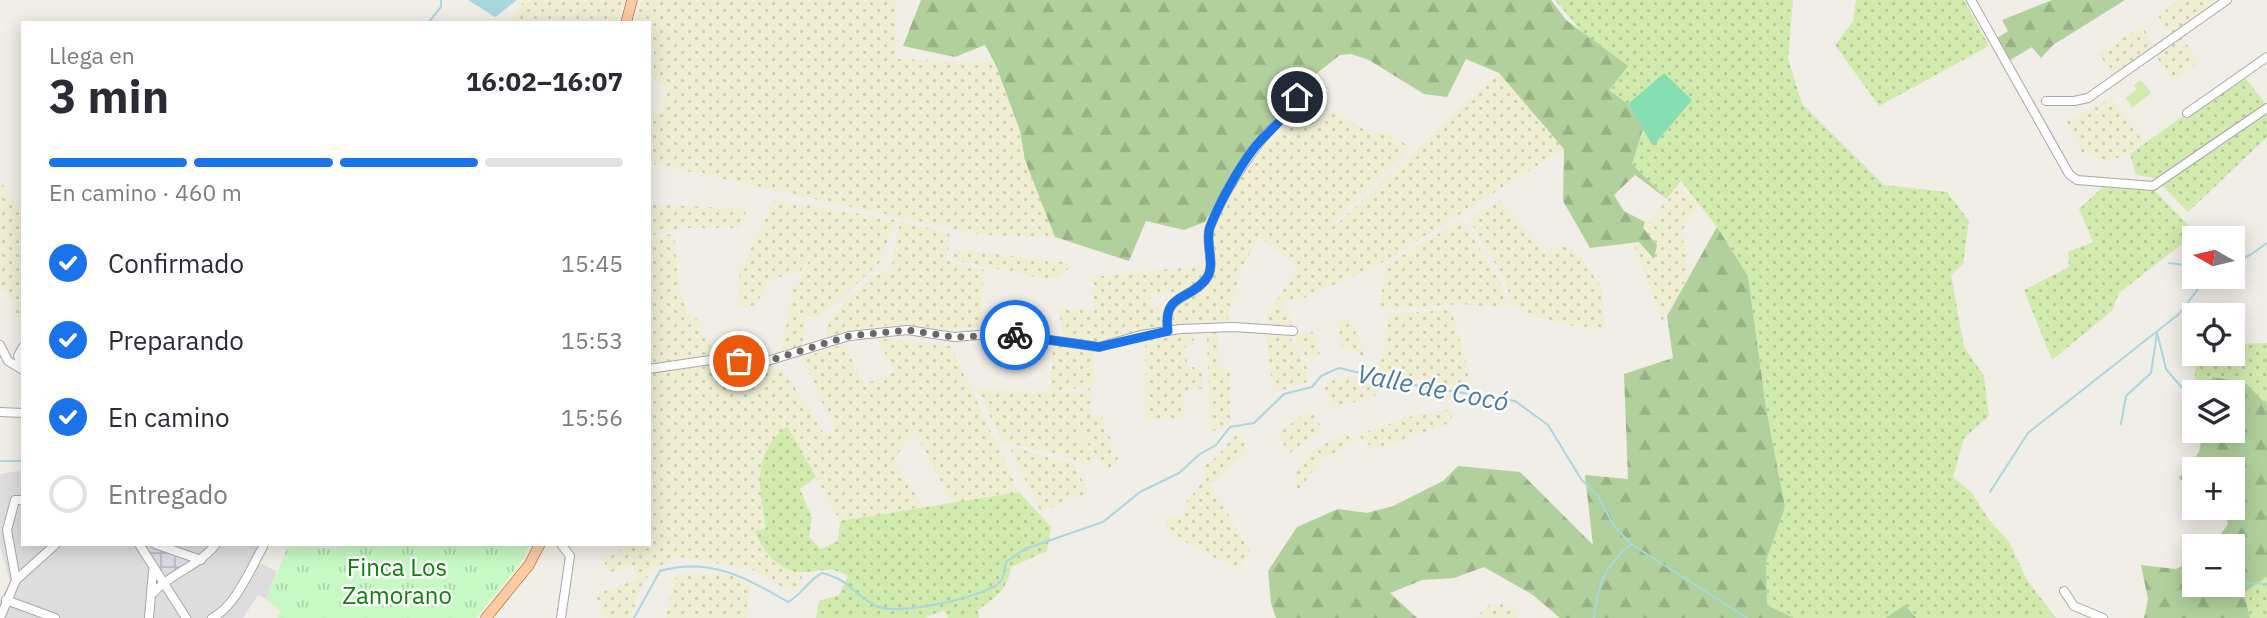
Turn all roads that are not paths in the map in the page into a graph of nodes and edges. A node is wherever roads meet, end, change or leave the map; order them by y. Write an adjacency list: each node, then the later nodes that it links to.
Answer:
1 (632, 0): 4 (main road)
2 (1972, 0): 8 (street)
3 (2227, 0): 7 (street)
4 (627, 21)
5 (2267, 57): 9 (street)
6 (1297, 97): 10 (street)
7 (2046, 101)
8 (2267, 108)
9 (2188, 113)
10 (1168, 331): 11 (street); 14 (street)
11 (1293, 331)
12 (0, 345): 13 (street)
13 (21, 368)
14 (651, 369)
15 (0, 412): 16 (street)
16 (21, 413)
17 (19, 500): 18 (street)
18 (3, 526): 28 (street)
19 (54, 546): 28 (street)
20 (140, 546): 27 (street)
21 (161, 546): 26 (street)
22 (214, 546): 26 (street)
23 (539, 546): 38 (main road)
24 (562, 546): 39 (street)
25 (263, 547): 37 (street)
26 (201, 560): 29 (street)
27 (153, 571): 29 (street); 31 (street)
28 (16, 580): 32 (street)
29 (163, 582): 31 (street); 36 (street)
30 (2064, 591): 40 (street)
31 (153, 593): 35 (street)
32 (6, 600): 33 (street); 34 (street)
33 (0, 618)
34 (55, 618)
35 (149, 618)
36 (186, 618)
37 (212, 618)
38 (486, 618)
39 (562, 618)
40 (2104, 618)

